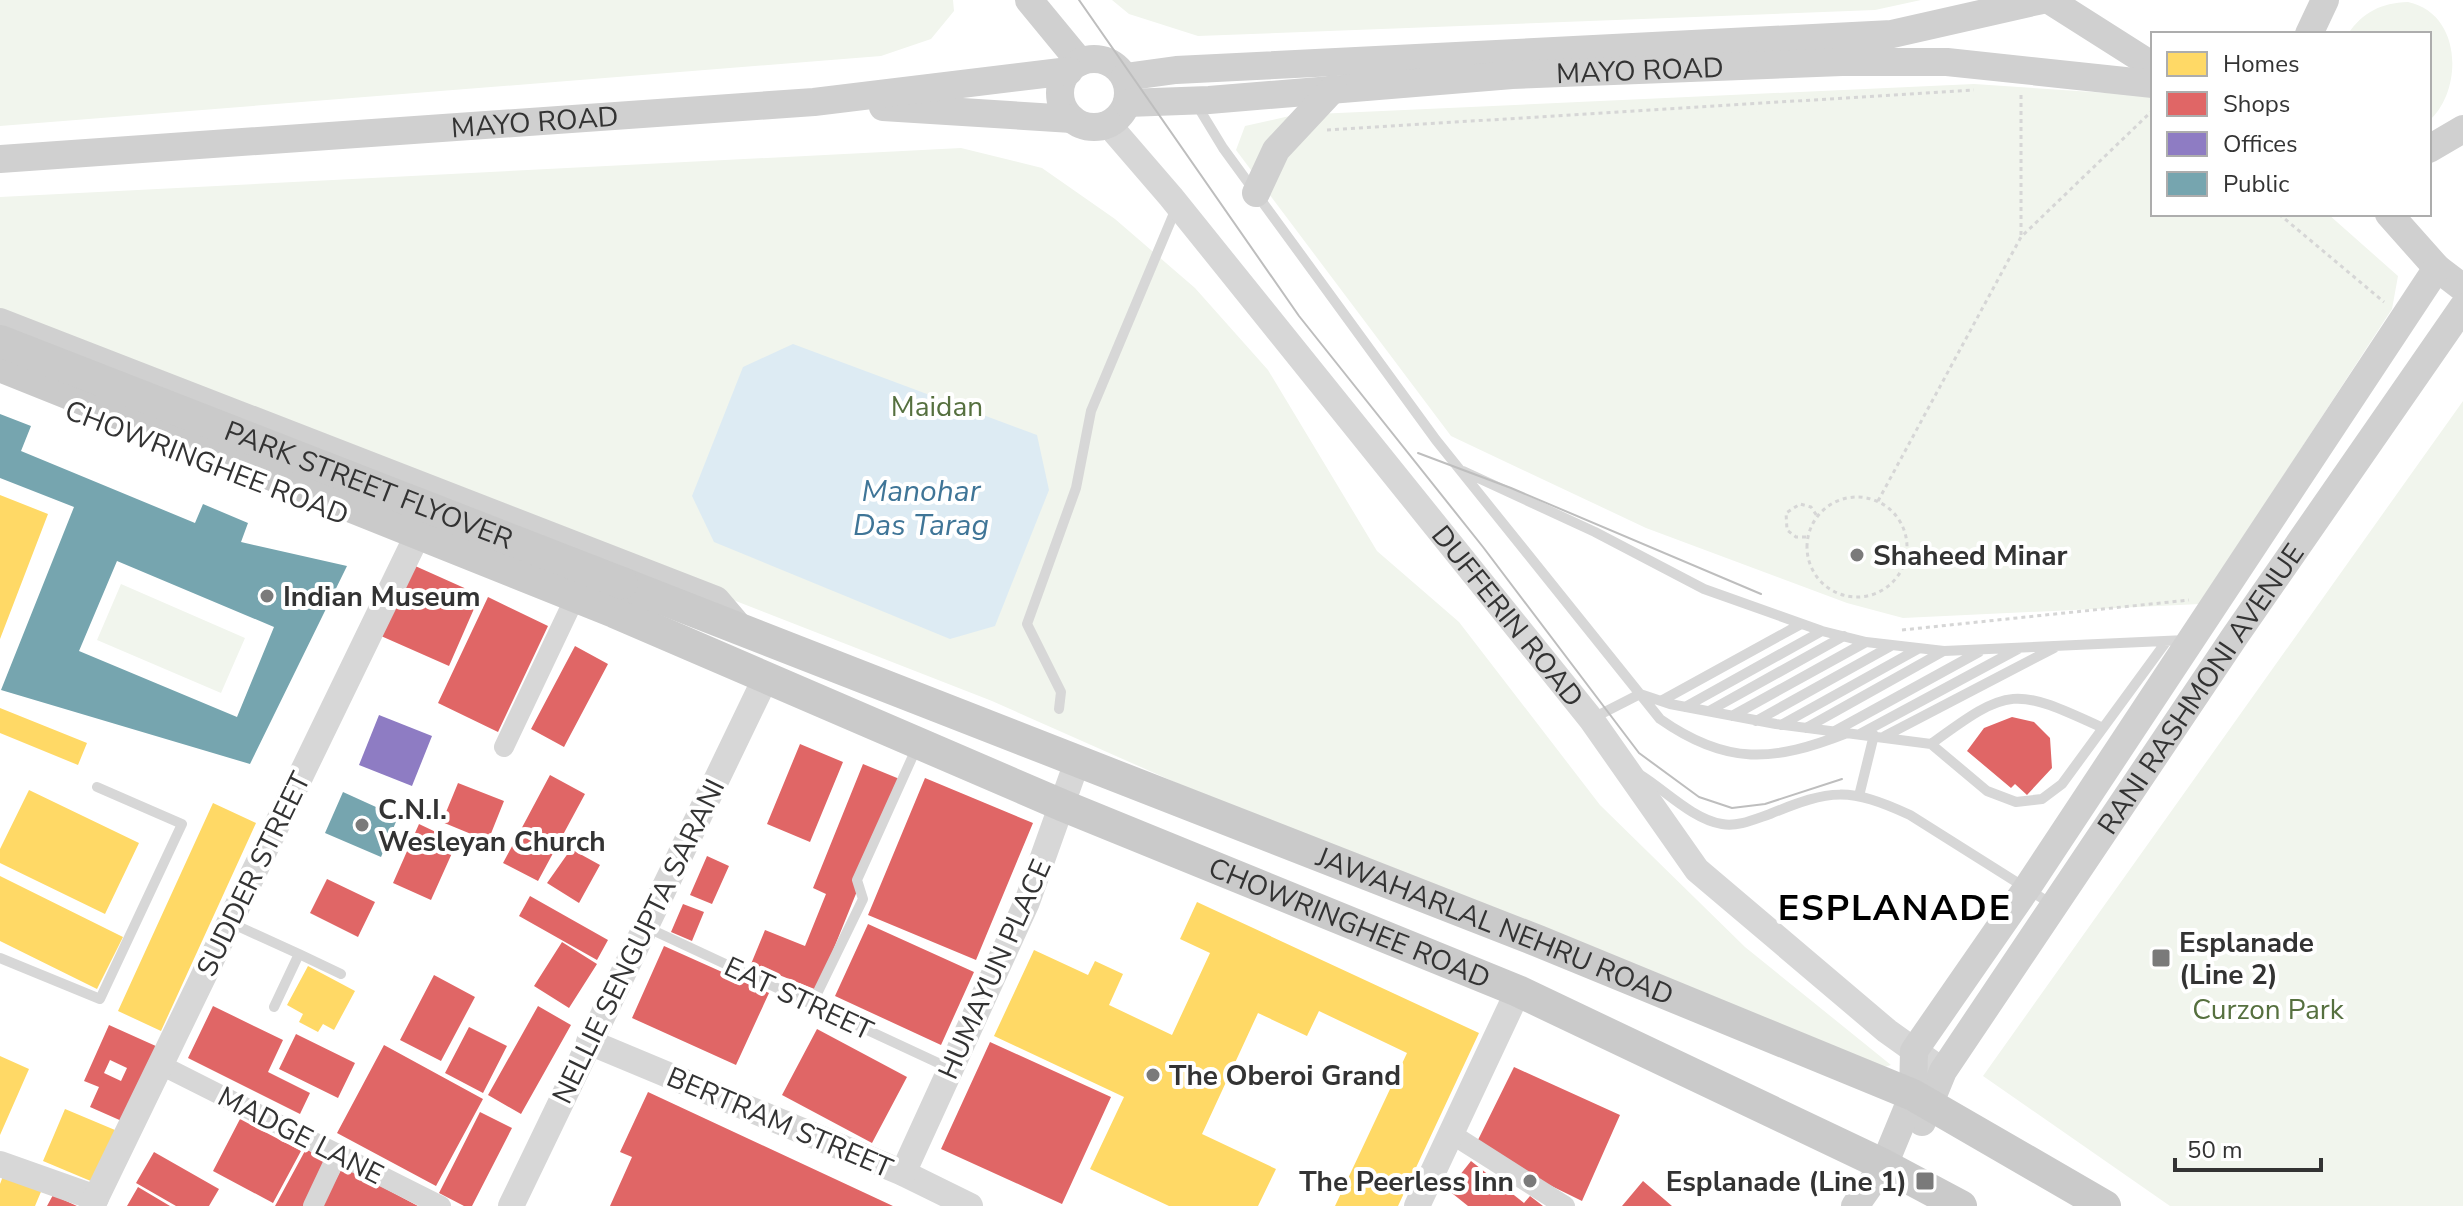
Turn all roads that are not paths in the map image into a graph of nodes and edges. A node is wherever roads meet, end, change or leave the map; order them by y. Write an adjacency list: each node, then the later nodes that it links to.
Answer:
1 (1029, 0): 7 (main road)
2 (2042, 0): 9 (main road, MAYO ROAD)
3 (2049, 0): 6 (main road)
4 (2325, 0): 5 (main road)
5 (2310, 32)
6 (2151, 65)
7 (1074, 66): 9 (main road); 12 (main road, MAYO ROAD); 13 (main road)
8 (1333, 89): 10 (main road, MAYO ROAD); 11 (main road, MAYO ROAD); 18 (main road)
9 (1126, 90): 11 (main road, MAYO ROAD); 14 (main road)
10 (2146, 96)
11 (1194, 101): 18 (lane)
12 (814, 102): 13 (main road); 17 (main road, MAYO ROAD)
13 (1072, 119): 14 (main road)
14 (1108, 124): 19 (street, DUFFERIN ROAD)
15 (2463, 129): 16 (main road)
16 (2431, 148)
17 (0, 159)
18 (1256, 193): 28 (lane)
19 (1178, 205): 50 (lane); 53 (street, DUFFERIN ROAD)
20 (2389, 216): 21 (main road)
21 (2437, 268): 22 (main road); 36 (main road)
22 (2463, 288)
23 (2463, 307): 45 (main road, RANI RASHMONI AVENUE)
24 (0, 322): 33 (main road, CHOWRINGHEE ROAD)
25 (0, 341): 30 (main road, PARK STREET FLYOVER, bridge)
26 (0, 366): 30 (main road, PARK STREET FLYOVER)
27 (0, 382): 29 (main road, CHOWRINGHEE ROAD)
28 (1461, 471): 32 (lane); 47 (lane)
29 (414, 542): 31 (main road, CHOWRINGHEE ROAD); 72 (street, SUDDER STREET)
30 (618, 597): 33 (main road, PARK STREET FLYOVER); 44 (main road, PARK STREET FLYOVER)
31 (570, 608): 44 (main road, CHOWRINGHEE ROAD); 64 (street)
32 (1801, 624): 34 (lane); 48 (lane)
33 (739, 627): 65 (main road)
34 (1822, 631): 35 (lane); 49 (lane)
35 (1844, 636): 37 (lane); 51 (lane)
36 (2178, 641): 38 (lane); 45 (main road); 57 (lane); 70 (main road)
37 (1866, 642): 39 (lane); 52 (lane)
38 (2059, 645): 40 (lane); 61 (lane)
39 (1891, 646): 41 (lane); 54 (lane)
40 (2024, 646): 42 (lane); 60 (lane)
41 (1918, 649): 43 (lane); 55 (lane)
42 (1984, 649): 43 (lane); 58 (lane)
43 (1944, 651): 56 (lane)
44 (728, 660): 46 (main road, CHOWRINGHEE ROAD)
45 (2216, 664): 71 (main road, RANI RASHMONI AVENUE)
46 (766, 677): 62 (main road, CHOWRINGHEE ROAD); 73 (street, NELLIE SENGUPTA SARANI)
47 (1640, 694): 48 (lane); 53 (lane); 59 (lane)
48 (1661, 701): 49 (lane)
49 (1685, 707): 51 (lane)
50 (1059, 709)
51 (1708, 711): 52 (lane)
52 (1732, 716): 54 (lane)
53 (1591, 719): 66 (street, DUFFERIN ROAD)
54 (1756, 721): 55 (lane)
55 (1781, 725): 56 (lane)
56 (1806, 728): 58 (lane)
57 (2103, 728): 63 (lane); 63 (lane)
58 (1834, 732): 59 (lane)
59 (1847, 733): 60 (lane)
60 (1860, 734): 61 (lane)
61 (1880, 735): 63 (lane); 68 (lane)
62 (919, 743): 69 (main road, CHOWRINGHEE ROAD); 78 (lane)
63 (1931, 744)
64 (504, 747)
65 (1077, 762): 69 (street, HUMAYUN PLACE); 85 (main road, JAWAHARLAL NEHRU ROAD)
66 (1623, 764): 68 (lane); 81 (street, DUFFERIN ROAD)
67 (97, 787): 75 (lane)
68 (1859, 796): 70 (lane)
69 (1064, 806): 77 (main road, CHOWRINGHEE ROAD); 83 (street, HUMAYUN PLACE)
70 (2027, 888): 71 (lane); 81 (main road)
71 (2054, 906): 84 (main road, RANI RASHMONI AVENUE)
72 (229, 923): 74 (lane); 82 (street, SUDDER STREET)
73 (647, 928): 78 (lane, EAT STREET); 80 (street, NELLIE SENGUPTA SARANI)
74 (299, 954): 76 (lane); 79 (lane)
75 (0, 958)
76 (341, 974)
77 (1518, 991): 86 (street); 89 (main road, CHOWRINGHEE ROAD)
78 (812, 1004): 83 (lane, EAT STREET)
79 (274, 1007)
80 (589, 1042): 90 (street, BERTRAM STREET); 95 (street, NELLIE SENGUPTA SARANI)
81 (1914, 1051): 84 (street, DUFFERIN ROAD); 85 (main road)
82 (161, 1065): 87 (street, MADGE LANE); 91 (street, SUDDER STREET)
83 (951, 1069): 90 (street, HUMAYUN PLACE)
84 (1943, 1071): 85 (main road, RANI RASHMONI AVENUE)
85 (1921, 1100): 89 (main road, RANI RASHMONI AVENUE); 100 (main road)
86 (1450, 1133): 92 (street); 97 (street)
87 (338, 1153): 93 (street); 94 (street, MADGE LANE)
88 (0, 1164): 91 (street)
89 (1892, 1169): 98 (main road, RANI RASHMONI AVENUE); 99 (main road, CHOWRINGHEE ROAD)
90 (903, 1173): 96 (street, BERTRAM STREET)
91 (94, 1202)
92 (1424, 1203)
93 (313, 1206)
94 (441, 1206)
95 (511, 1206)
96 (970, 1206)
97 (1565, 1206)
98 (1855, 1206)
99 (1961, 1206)
100 (2105, 1206)

